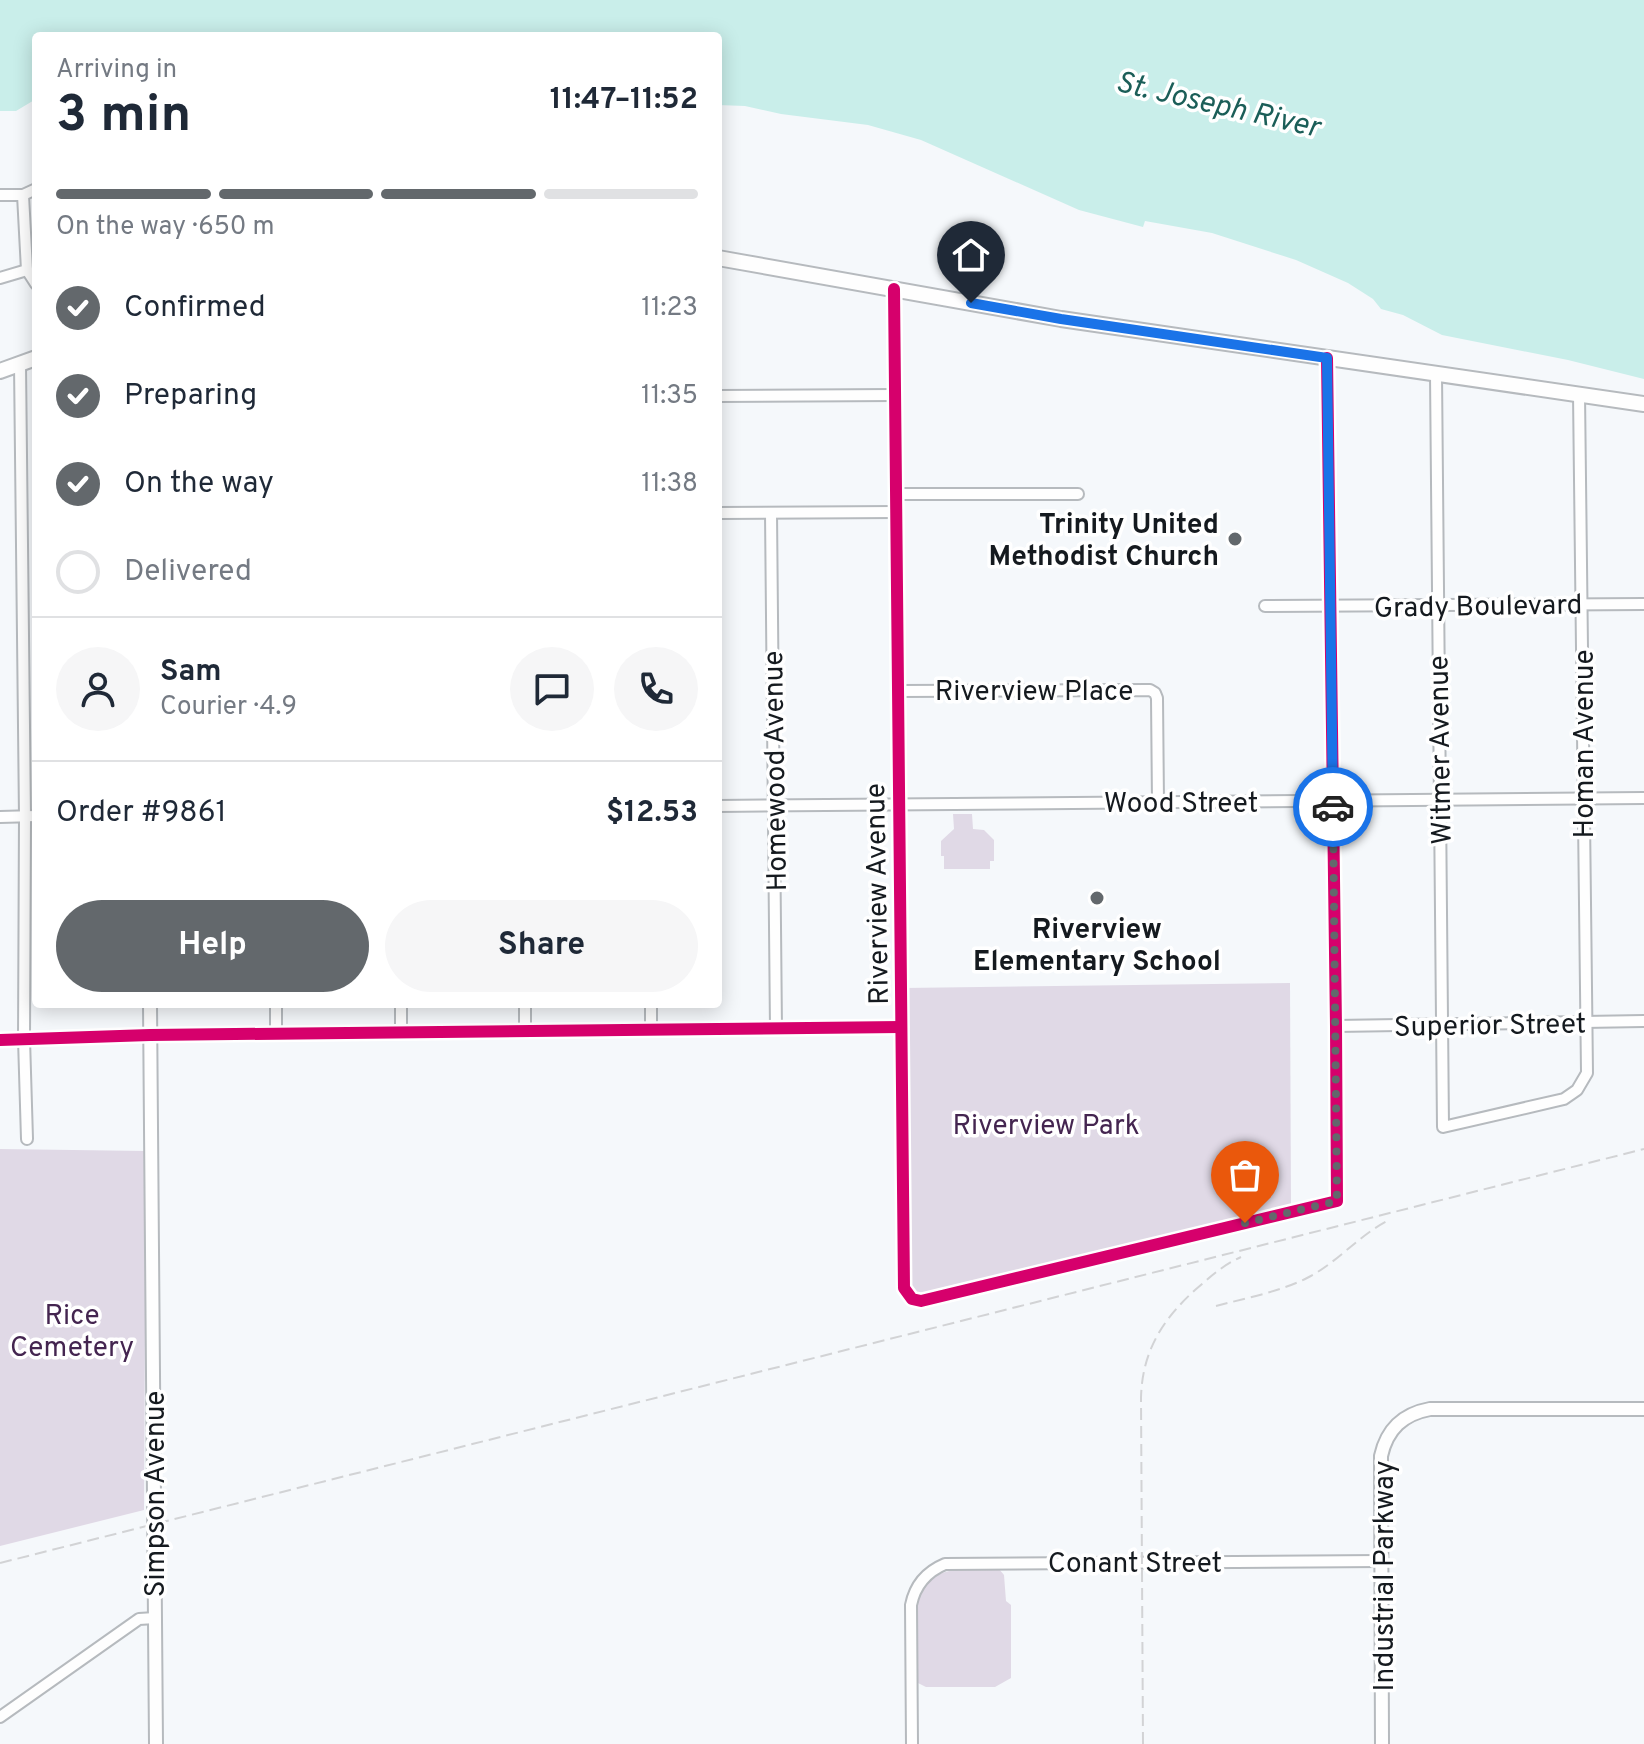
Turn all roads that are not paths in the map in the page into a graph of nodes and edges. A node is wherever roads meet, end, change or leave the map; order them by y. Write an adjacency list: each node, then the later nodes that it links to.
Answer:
1 (32, 191): 3 (street)
2 (0, 195): 3 (street)
3 (23, 195): 5 (street)
4 (722, 259): 8 (main road)
5 (27, 270): 6 (street); 7 (street)
6 (0, 278)
7 (32, 278)
8 (894, 289): 9 (main road); 15 (street, Riverview Avenue)
9 (1327, 358): 13 (main road); 27 (street)
10 (32, 360): 11 (main road)
11 (20, 364): 12 (main road); 37 (street)
12 (0, 371)
13 (1436, 374): 14 (main road); 25 (street, Witmer Avenue)
14 (1579, 394): 17 (main road); 23 (street, Homan Avenue)
15 (895, 395): 16 (street); 18 (street, Riverview Avenue)
16 (722, 396)
17 (1644, 404)
18 (897, 494): 19 (street); 20 (street, Riverview Avenue)
19 (1078, 494)
20 (897, 512): 22 (street); 28 (street, Riverview Avenue)
21 (722, 513): 22 (street)
22 (771, 513): 36 (street, Homewood Avenue)
23 (1582, 603): 24 (street, Grady Boulevard); 25 (street, Grady Boulevard); 29 (street, Homan Avenue)
24 (1644, 604)
25 (1437, 605): 27 (street, Grady Boulevard); 32 (street, Witmer Avenue)
26 (1265, 606): 27 (street, Grady Boulevard)
27 (1330, 606): 31 (street)
28 (899, 691): 33 (street, Riverview Place); 34 (street, Riverview Avenue)
29 (1583, 798): 30 (street, Wood Street); 32 (street, Wood Street); 45 (street, Homan Avenue)
30 (1644, 798)
31 (1333, 800): 32 (street, Wood Street); 33 (street, Wood Street); 47 (street)
32 (1440, 800): 46 (street, Witmer Avenue)
33 (1158, 802): 34 (street, Wood Street)
34 (898, 804): 36 (street, Wood Street); 48 (street, Riverview Avenue)
35 (722, 806): 36 (street, Wood Street)
36 (774, 806): 49 (street, Homewood Avenue)
37 (31, 816): 38 (street); 55 (street)
38 (0, 817)
39 (150, 1008): 54 (street, Simpson Avenue)
40 (276, 1008): 53 (street)
41 (401, 1008): 52 (street)
42 (525, 1008): 51 (street)
43 (651, 1008): 50 (street)
44 (1644, 1021): 45 (street, Superior Street)
45 (1585, 1022): 46 (street, Superior Street); 57 (street, Homan Avenue)
46 (1442, 1025): 47 (street, Superior Street); 57 (street, Witmer Avenue)
47 (1336, 1026): 48 (street, Riverview Avenue)
48 (901, 1027): 49 (street)
49 (776, 1029): 50 (street)
50 (651, 1030): 51 (street)
51 (525, 1032): 52 (street)
52 (401, 1033): 53 (street)
53 (276, 1034): 54 (street)
54 (150, 1035): 55 (street); 61 (street, Simpson Avenue)
55 (24, 1039): 56 (street); 58 (street)
56 (0, 1040)
57 (1443, 1127)
58 (27, 1139)
59 (1644, 1409): 60 (street, Industrial Parkway)
60 (1382, 1561): 64 (street, Conant Street); 65 (street, Industrial Parkway)
61 (155, 1618): 62 (street); 63 (street, Simpson Avenue)
62 (0, 1717)
63 (156, 1744)
64 (912, 1744)
65 (1382, 1744)

